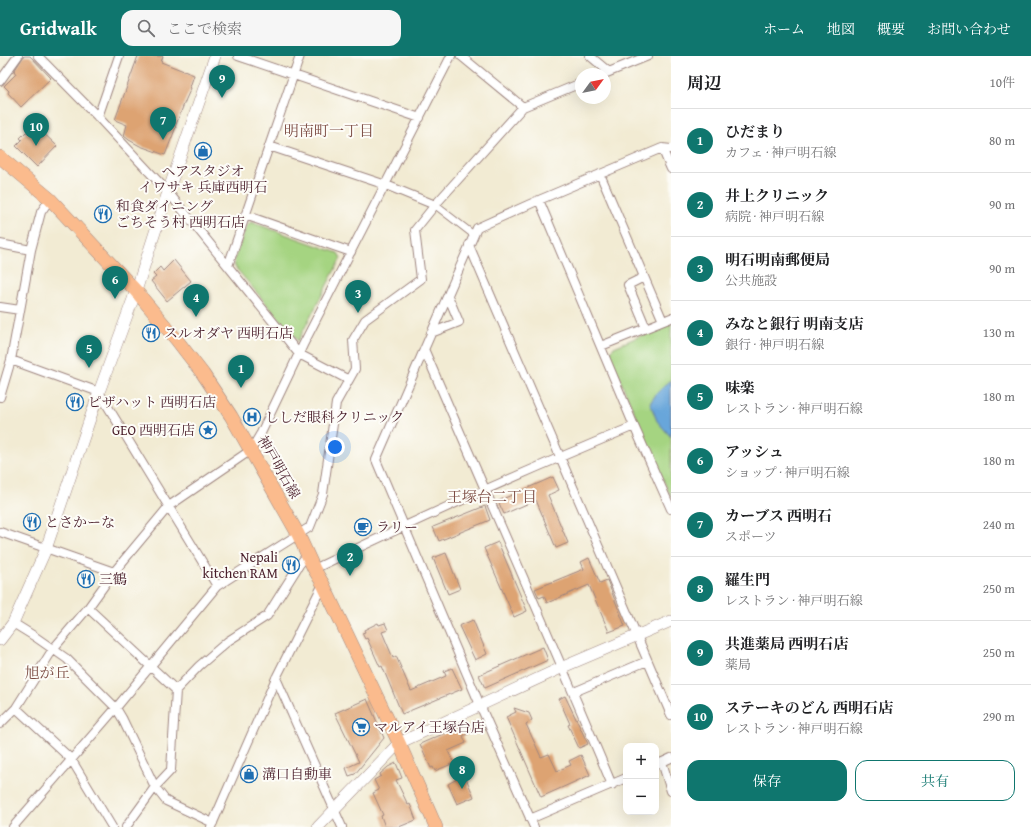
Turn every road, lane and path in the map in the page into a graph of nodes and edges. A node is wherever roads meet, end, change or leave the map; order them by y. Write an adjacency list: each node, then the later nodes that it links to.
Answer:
1 (18, 56): 14 (street)
2 (38, 56): 17 (street)
3 (119, 56): 17 (street)
4 (214, 56): 26 (street)
5 (238, 56): 13 (street)
6 (300, 56): 13 (street)
7 (452, 56): 18 (street)
8 (461, 56): 16 (street)
9 (590, 56): 11 (street)
10 (648, 56): 12 (street)
11 (601, 68)
12 (611, 71)
13 (294, 74): 18 (street); 19 (street)
14 (0, 81)
15 (575, 85): 16 (street)
16 (523, 107): 29 (street)
17 (98, 117): 26 (street)
18 (420, 118): 25 (street)
19 (269, 146): 25 (street); 30 (street)
20 (662, 148): 21 (street); 23 (street); 24 (street)
21 (671, 149)
22 (0, 157): 27 (main road, 神戸明石線)
23 (671, 169)
24 (600, 174): 28 (street); 37 (street)
25 (386, 185): 29 (street); 35 (street)
26 (168, 192): 36 (street); 38 (street)
27 (50, 199): 34 (street); 38 (main road, 神戸明石線)
28 (539, 200): 31 (street); 46 (street)
29 (435, 205): 31 (street); 50 (street)
30 (245, 215): 35 (street); 36 (street)
31 (474, 235): 33 (street)
32 (0, 244): 34 (street)
33 (469, 245): 39 (street); 55 (street)
34 (31, 250): 41 (street)
35 (351, 252): 48 (street)
36 (228, 266): 48 (street)
37 (644, 277): 43 (street); 44 (street)
38 (136, 292): 51 (street); 54 (main road, 神戸明石線)
39 (448, 296): 45 (street); 45 (street)
40 (0, 307): 41 (street)
41 (20, 310): 49 (street)
42 (671, 318): 43 (street)
43 (663, 321): 44 (street)
44 (646, 328): 46 (street)
45 (431, 333): 47 (street)
46 (601, 346): 53 (street)
47 (424, 349): 56 (street); 59 (street)
48 (299, 354): 50 (street); 54 (street)
49 (11, 360): 51 (street); 52 (street)
50 (349, 380): 61 (street)
51 (99, 392): 57 (street); 62 (street)
52 (0, 397)
53 (634, 426): 55 (street); 58 (street)
54 (251, 450): 57 (street); 61 (main road, 神戸明石線)
55 (559, 457): 56 (street); 71 (street)
56 (485, 490): 59 (street); 76 (street)
57 (169, 506): 65 (street); 67 (street)
58 (671, 508)
59 (403, 526): 64 (street); 80 (street)
60 (0, 532): 62 (street)
61 (298, 534): 63 (main road, 神戸明石線); 67 (street)
62 (46, 549): 65 (street); 70 (street)
63 (307, 555): 64 (main road, 神戸明石線); 78 (street)
64 (314, 569): 66 (main road, 神戸明石線)
65 (114, 572): 68 (street)
66 (323, 584): 77 (street); 85 (main road, 神戸明石線)
67 (218, 586): 75 (street)
68 (88, 608): 73 (street); 75 (street)
69 (671, 621): 71 (street)
70 (13, 623): 72 (street); 73 (street)
71 (636, 636): 74 (street); 76 (street)
72 (0, 640)
73 (53, 649): 81 (street); 82 (street)
74 (647, 661): 79 (street); 83 (street)
75 (150, 666): 78 (street); 82 (street)
76 (563, 667): 79 (street); 80 (street)
77 (276, 678): 93 (street); 95 (street)
78 (176, 690): 91 (street)
79 (574, 692): 90 (street)
80 (480, 705): 85 (street); 94 (street)
81 (16, 708): 84 (street); 87 (street)
82 (116, 708): 87 (street); 91 (street)
83 (671, 715)
84 (0, 724)
85 (399, 743): 93 (street); 101 (main road, 神戸明石線)
86 (671, 758): 88 (street)
87 (71, 759): 96 (street); 97 (street)
88 (659, 763): 92 (street)
89 (624, 779): 90 (street)
90 (612, 785): 94 (street)
91 (156, 787): 95 (street); 98 (street)
92 (671, 791)
93 (334, 809): 99 (street); 100 (street)
94 (532, 823)
95 (212, 825)
96 (13, 827)
97 (112, 827)
98 (126, 827)
99 (318, 827)
100 (342, 827)
101 (436, 827)

